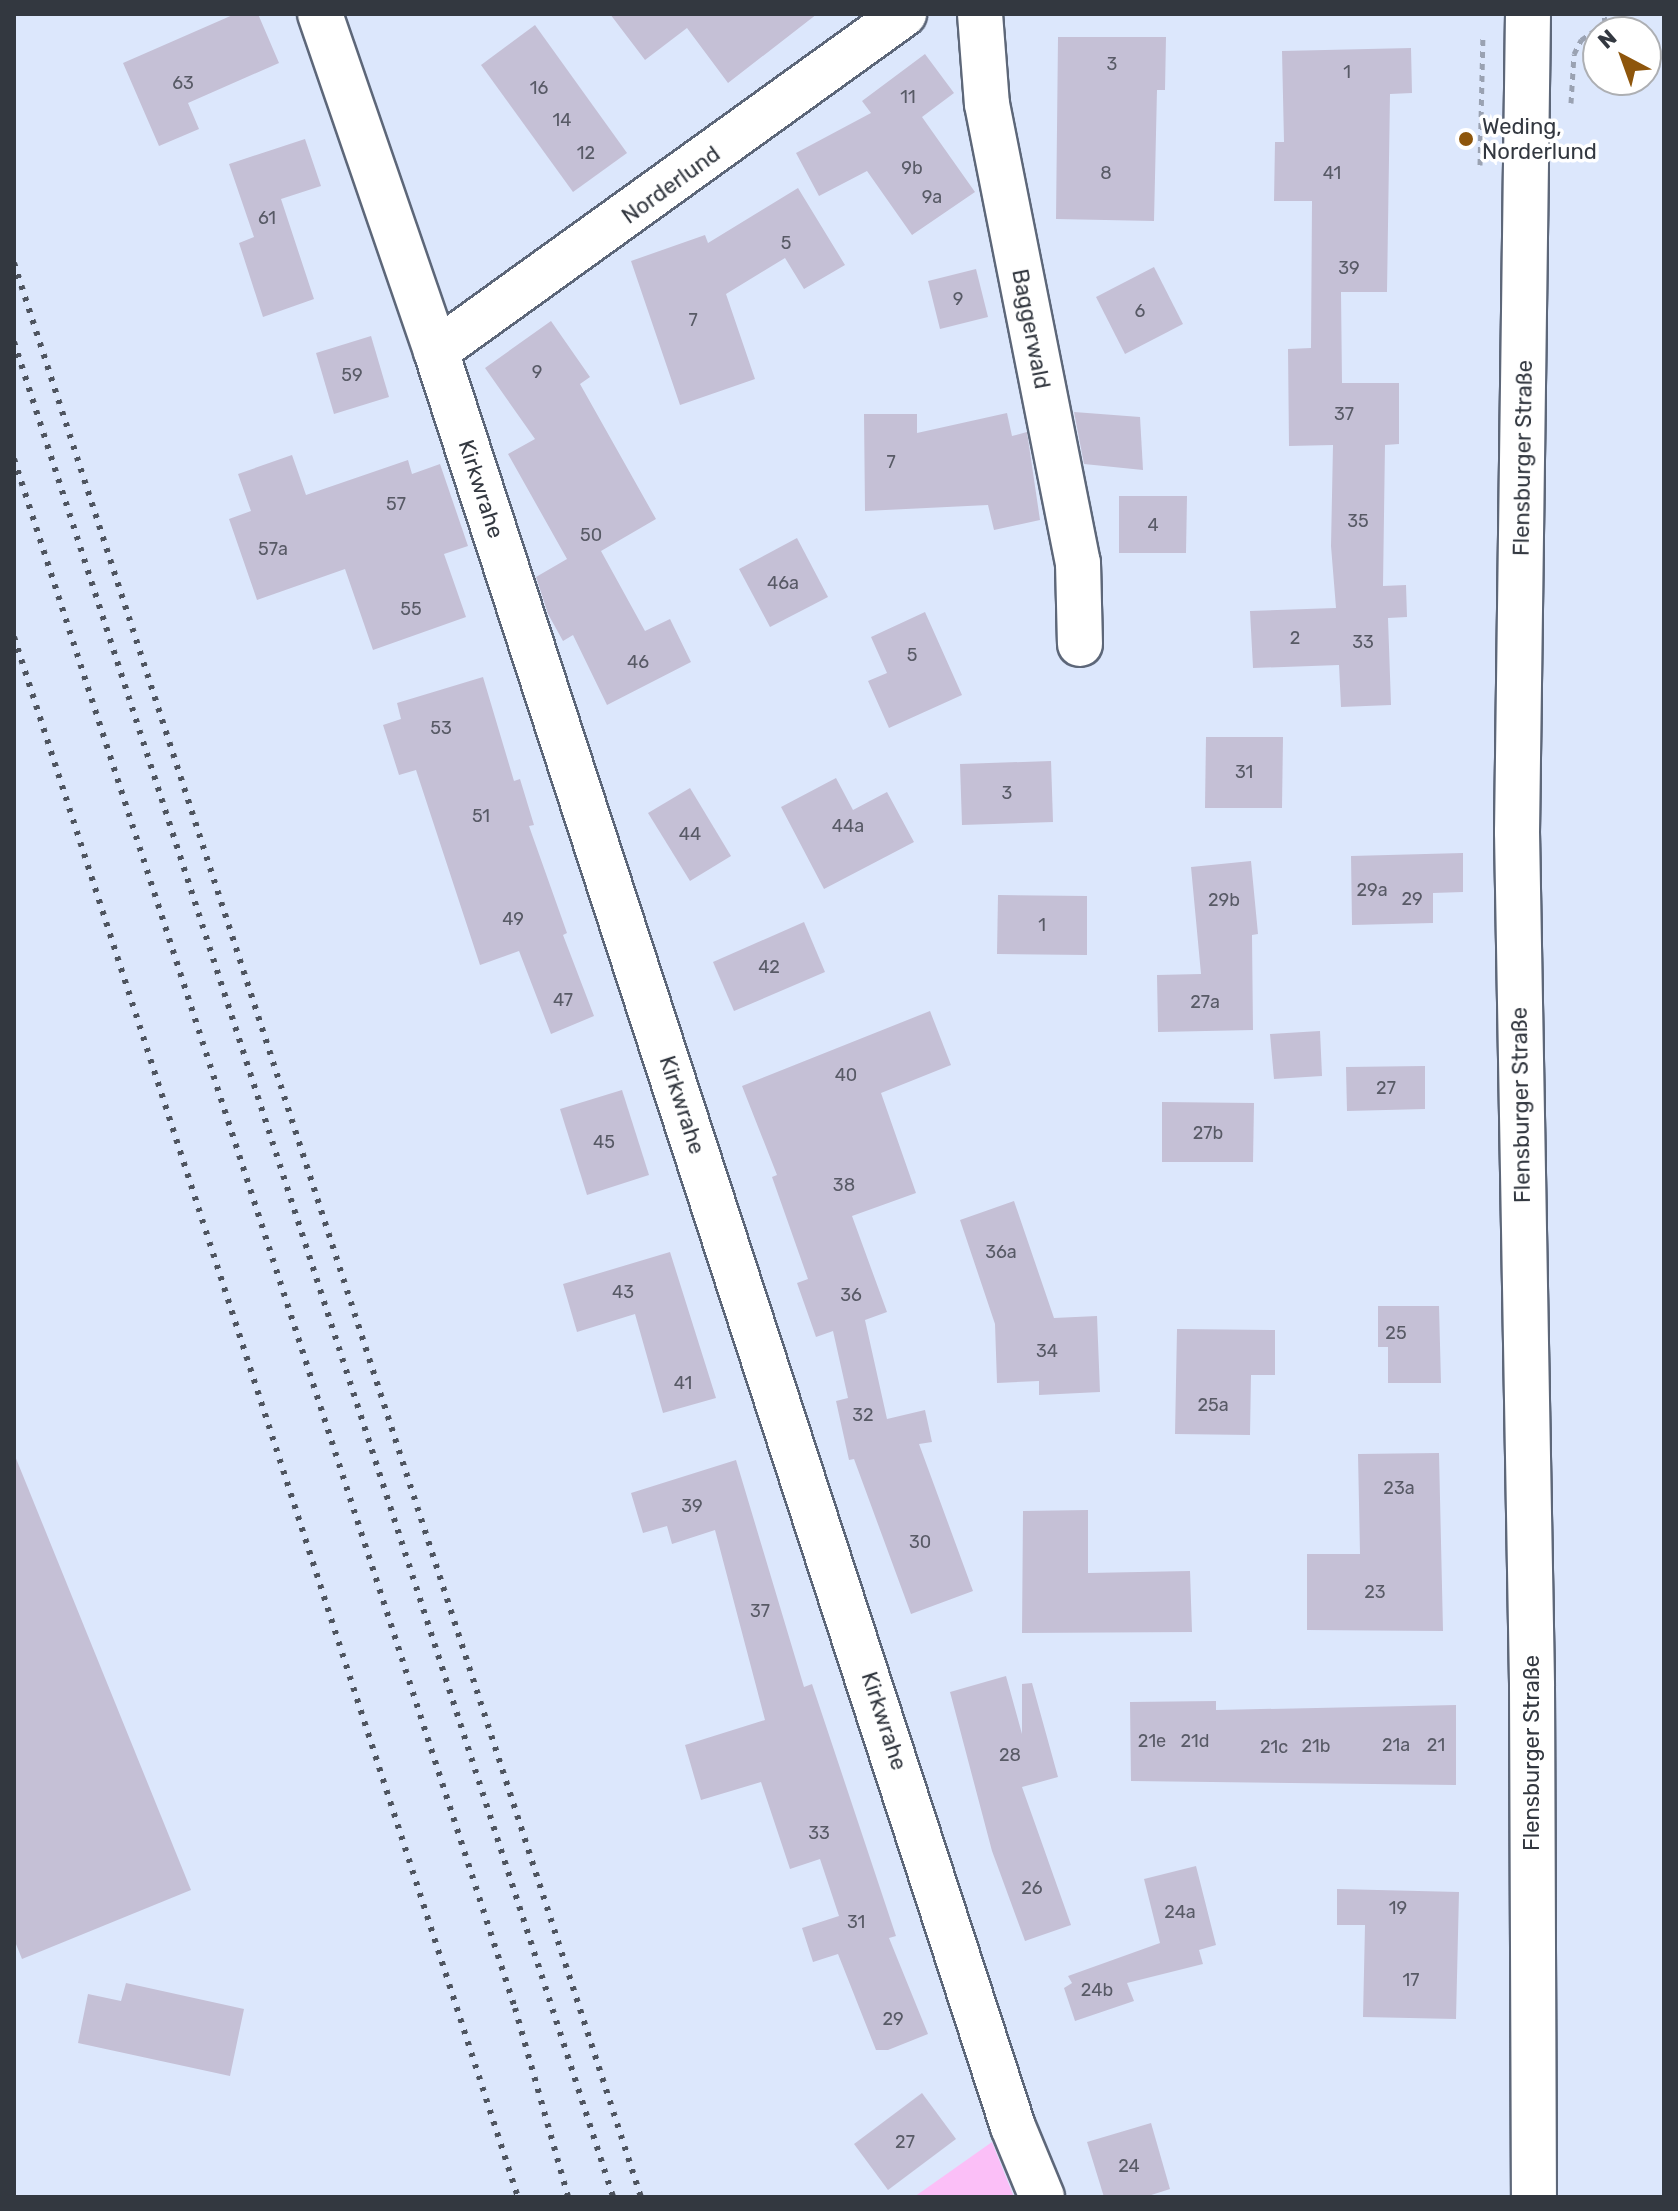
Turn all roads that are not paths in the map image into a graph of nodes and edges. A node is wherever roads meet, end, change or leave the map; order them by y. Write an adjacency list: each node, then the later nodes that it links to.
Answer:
1 (320, 14): 5 (street, Kirkwrahe)
2 (904, 14): 5 (street, Norderlund)
3 (980, 14): 6 (street, Baggerwald)
4 (1528, 14): 8 (street, Flensburger Straße)
5 (436, 351): 7 (street, Kirkwrahe)
6 (1080, 644)
7 (1042, 2197)
8 (1534, 2197)

